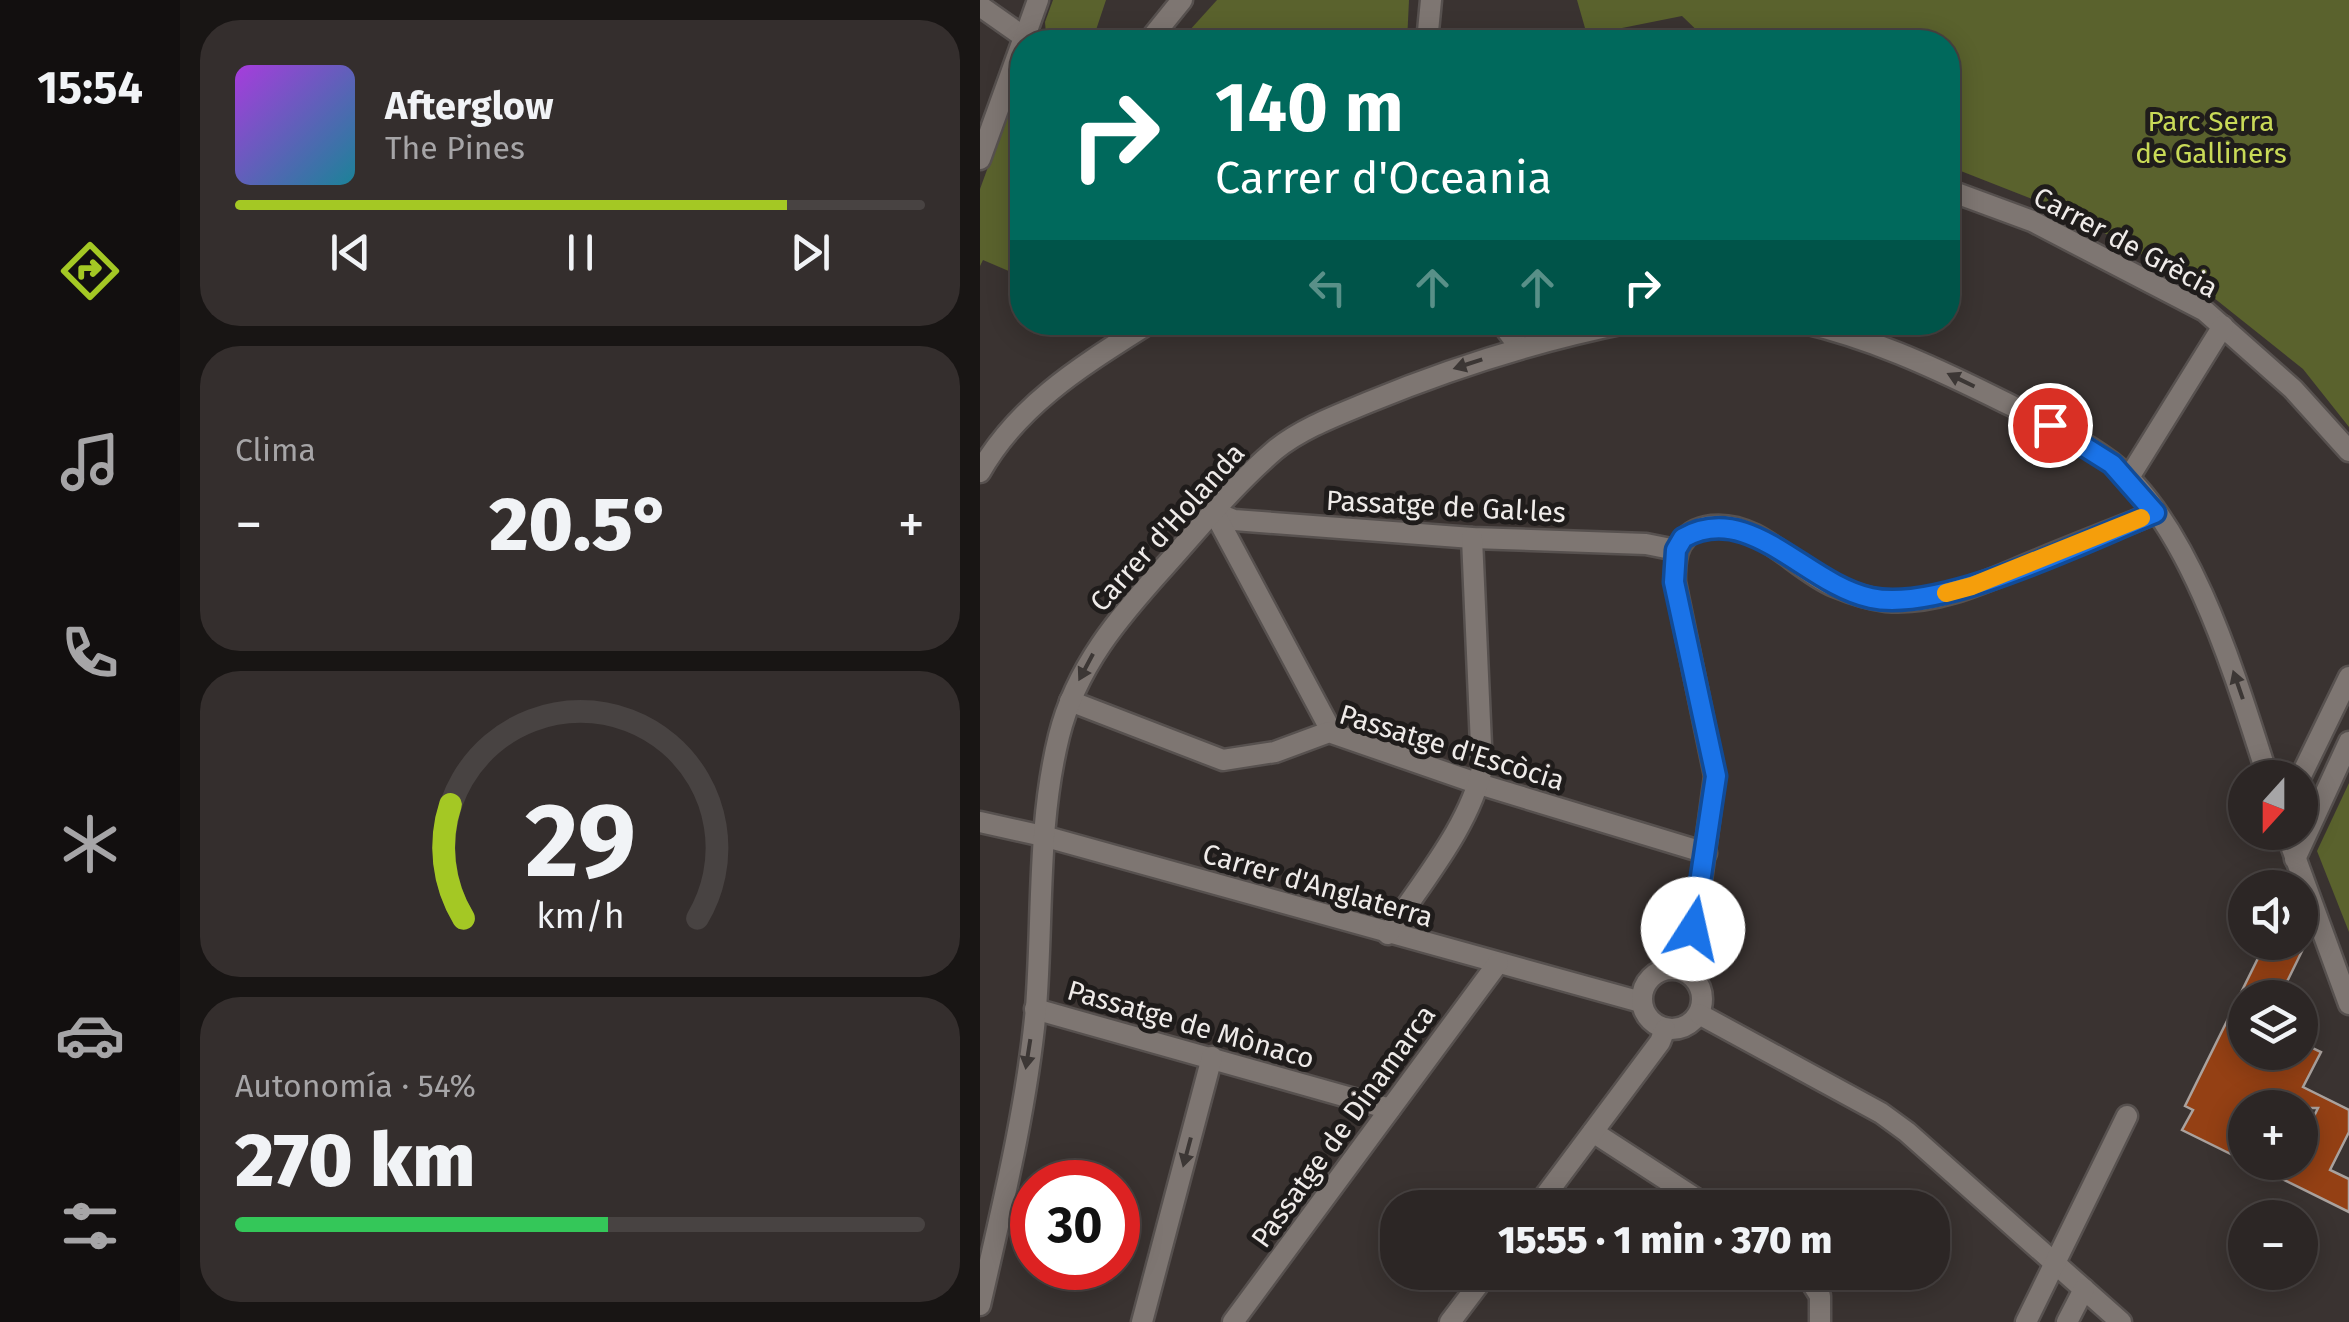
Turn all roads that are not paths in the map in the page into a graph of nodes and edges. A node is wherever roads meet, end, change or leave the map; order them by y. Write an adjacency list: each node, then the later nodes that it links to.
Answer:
1 (1038, 0): 6 (street)
2 (1182, 0): 7 (street)
3 (1431, 0): 8 (street)
4 (980, 6): 5 (street)
5 (1010, 30)
6 (1029, 30)
7 (1158, 30)
8 (1428, 30)
9 (1010, 81): 10 (street)
10 (980, 160)
11 (1960, 194): 12 (street, Carrer de Grècia)
12 (2223, 326): 18 (street, Carrer de Grècia); 20 (street)
13 (1132, 335): 19 (street)
14 (1510, 335): 17 (street)
15 (1575, 335): 17 (street, Carrer d'Holanda)
16 (1850, 335): 20 (street, one-way to 16)
17 (1520, 348): 21 (street, Carrer d'Holanda, one-way to 21)
18 (2349, 451)
19 (980, 472)
20 (2128, 478): 22 (street)
21 (1214, 512): 23 (street, Passatge de Gal·les); 26 (street, Carrer d'Holanda, one-way to 26); 27 (street)
22 (2155, 513): 24 (street); 29 (street, one-way to 22)
23 (1472, 538): 24 (street, Passatge de Gal·les); 31 (street)
24 (1676, 550): 35 (street)
25 (2349, 677): 30 (street)
26 (1070, 701): 27 (street, Passatge d'Escòcia); 33 (street, Carrer d'Holanda)
27 (1329, 732): 31 (street, Passatge d'Escòcia)
28 (2349, 742): 36 (street)
29 (2262, 760)
30 (2309, 760)
31 (1479, 784): 35 (street, Passatge d'Escòcia); 37 (street)
32 (980, 822): 33 (street, Carrer d'Anglaterra)
33 (1043, 836): 37 (street, Carrer d'Anglaterra); 42 (street, Carrer d'Holanda)
34 (2292, 850): 36 (street)
35 (1706, 853): 39 (street)
36 (2295, 859): 41 (street)
37 (1388, 934): 38 (street, Carrer d'Anglaterra)
38 (1498, 963): 40 (street, Carrer d'Anglaterra); 46 (street, Passatge de Dinamarca)
39 (1684, 971): 40 (street); 43 (street)
40 (1641, 1002): 44 (street)
41 (2349, 1004)
42 (1036, 1009): 45 (street, Passatge de Mònaco); 55 (street, Carrer d'Holanda, one-way to 55)
43 (1698, 1014): 44 (street); 51 (street)
44 (1665, 1029): 48 (street)
45 (1212, 1058): 46 (street, Passatge de Mònaco); 56 (street, one-way to 56)
46 (1390, 1109): 57 (street, Passatge de Dinamarca)
47 (2126, 1116): 51 (street)
48 (1593, 1132): 49 (street); 50 (street)
49 (1550, 1190)
50 (1682, 1190)
51 (2055, 1264): 54 (street); 60 (street)
52 (1474, 1290): 58 (street)
53 (1816, 1290): 59 (street)
54 (2084, 1290): 61 (street); 62 (street)
55 (980, 1305)
56 (1142, 1322)
57 (1233, 1322)
58 (1450, 1322)
59 (1820, 1322)
60 (2026, 1322)
61 (2067, 1322)
62 (2121, 1322)

